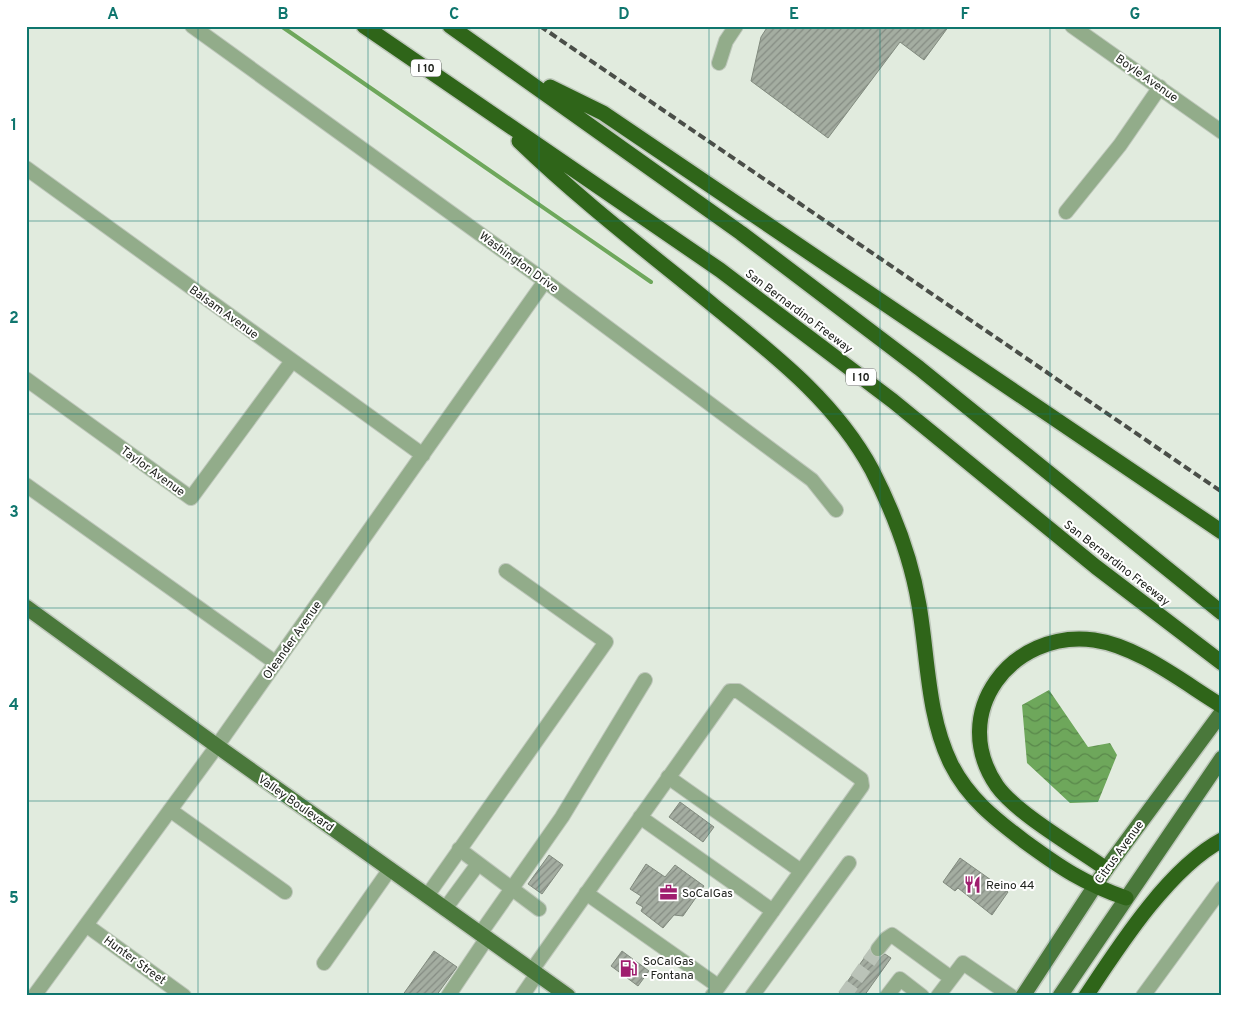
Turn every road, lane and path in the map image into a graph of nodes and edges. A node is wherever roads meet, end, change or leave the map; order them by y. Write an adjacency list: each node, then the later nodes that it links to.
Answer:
1 (192, 26): 13 (street, Washington Drive)
2 (364, 26): 9 (highway, San Bernardino Freeway / I 10)
3 (450, 26): 7 (highway, San Bernardino Freeway)
4 (736, 26): 6 (street)
5 (1072, 26): 8 (street, Boyle Avenue)
6 (719, 63)
7 (513, 69): 19 (highway); 22 (highway, San Bernardino Freeway)
8 (1160, 87): 10 (street, Boyle Avenue); 12 (street)
9 (487, 110): 24 (highway, San Bernardino Freeway / I 10); 40 (highway)
10 (1222, 132)
11 (26, 168): 14 (street, Balsam Avenue)
12 (1066, 212)
13 (545, 281): 16 (street, Oleander Avenue); 18 (street, Washington Drive)
14 (292, 361): 15 (street, Taylor Avenue); 16 (street, Balsam Avenue)
15 (26, 380)
16 (423, 455): 23 (street, Oleander Avenue)
17 (26, 484): 23 (street)
18 (836, 510)
19 (1222, 532)
20 (506, 570): 34 (street)
21 (26, 607): 28 (main road, Valley Boulevard)
22 (1222, 614)
23 (276, 663): 28 (street, Oleander Avenue)
24 (1222, 663)
25 (645, 680): 42 (street)
26 (1222, 706): 37 (highway)
27 (1222, 712): 37 (main road, Citrus Avenue)
28 (217, 746): 31 (street, Oleander Avenue); 38 (main road, Valley Boulevard)
29 (1222, 758): 46 (main road)
30 (668, 777): 32 (street); 39 (street); 39 (street)
31 (170, 810): 43 (street); 50 (street, Oleander Avenue)
32 (640, 817): 44 (street); 49 (street)
33 (1222, 840): 69 (highway)
34 (459, 849): 36 (street); 45 (street)
35 (849, 863): 62 (street)
36 (478, 864): 42 (street); 47 (street)
37 (1106, 868): 40 (main road, Citrus Avenue)
38 (390, 869): 45 (main road, Valley Boulevard); 53 (street)
39 (801, 872): 49 (street)
40 (1094, 887): 46 (highway); 67 (main road, Citrus Avenue)
41 (1222, 888): 70 (street)
42 (511, 889): 48 (street); 51 (street)
43 (285, 892)
44 (586, 893): 54 (street); 56 (street)
45 (427, 896): 47 (main road, Valley Boulevard)
46 (1126, 898): 68 (main road)
47 (445, 909): 51 (main road, Valley Boulevard)
48 (539, 909)
49 (772, 911): 56 (street)
50 (86, 925): 57 (street, Oleander Avenue); 58 (street, Hunter Street)
51 (484, 936): 54 (main road, Valley Boulevard); 59 (street)
52 (878, 949): 55 (street)
53 (324, 963)
54 (534, 972): 60 (street); 61 (main road, Valley Boulevard)
55 (951, 978): 65 (street); 66 (street)
56 (715, 991)
57 (34, 996)
58 (184, 996)
59 (448, 996)
60 (522, 996)
61 (568, 996)
62 (752, 996)
63 (887, 996): 64 (street)
64 (922, 996)
65 (938, 996)
66 (1011, 996)
67 (1023, 996)
68 (1060, 996)
69 (1086, 996)
70 (1143, 996)

